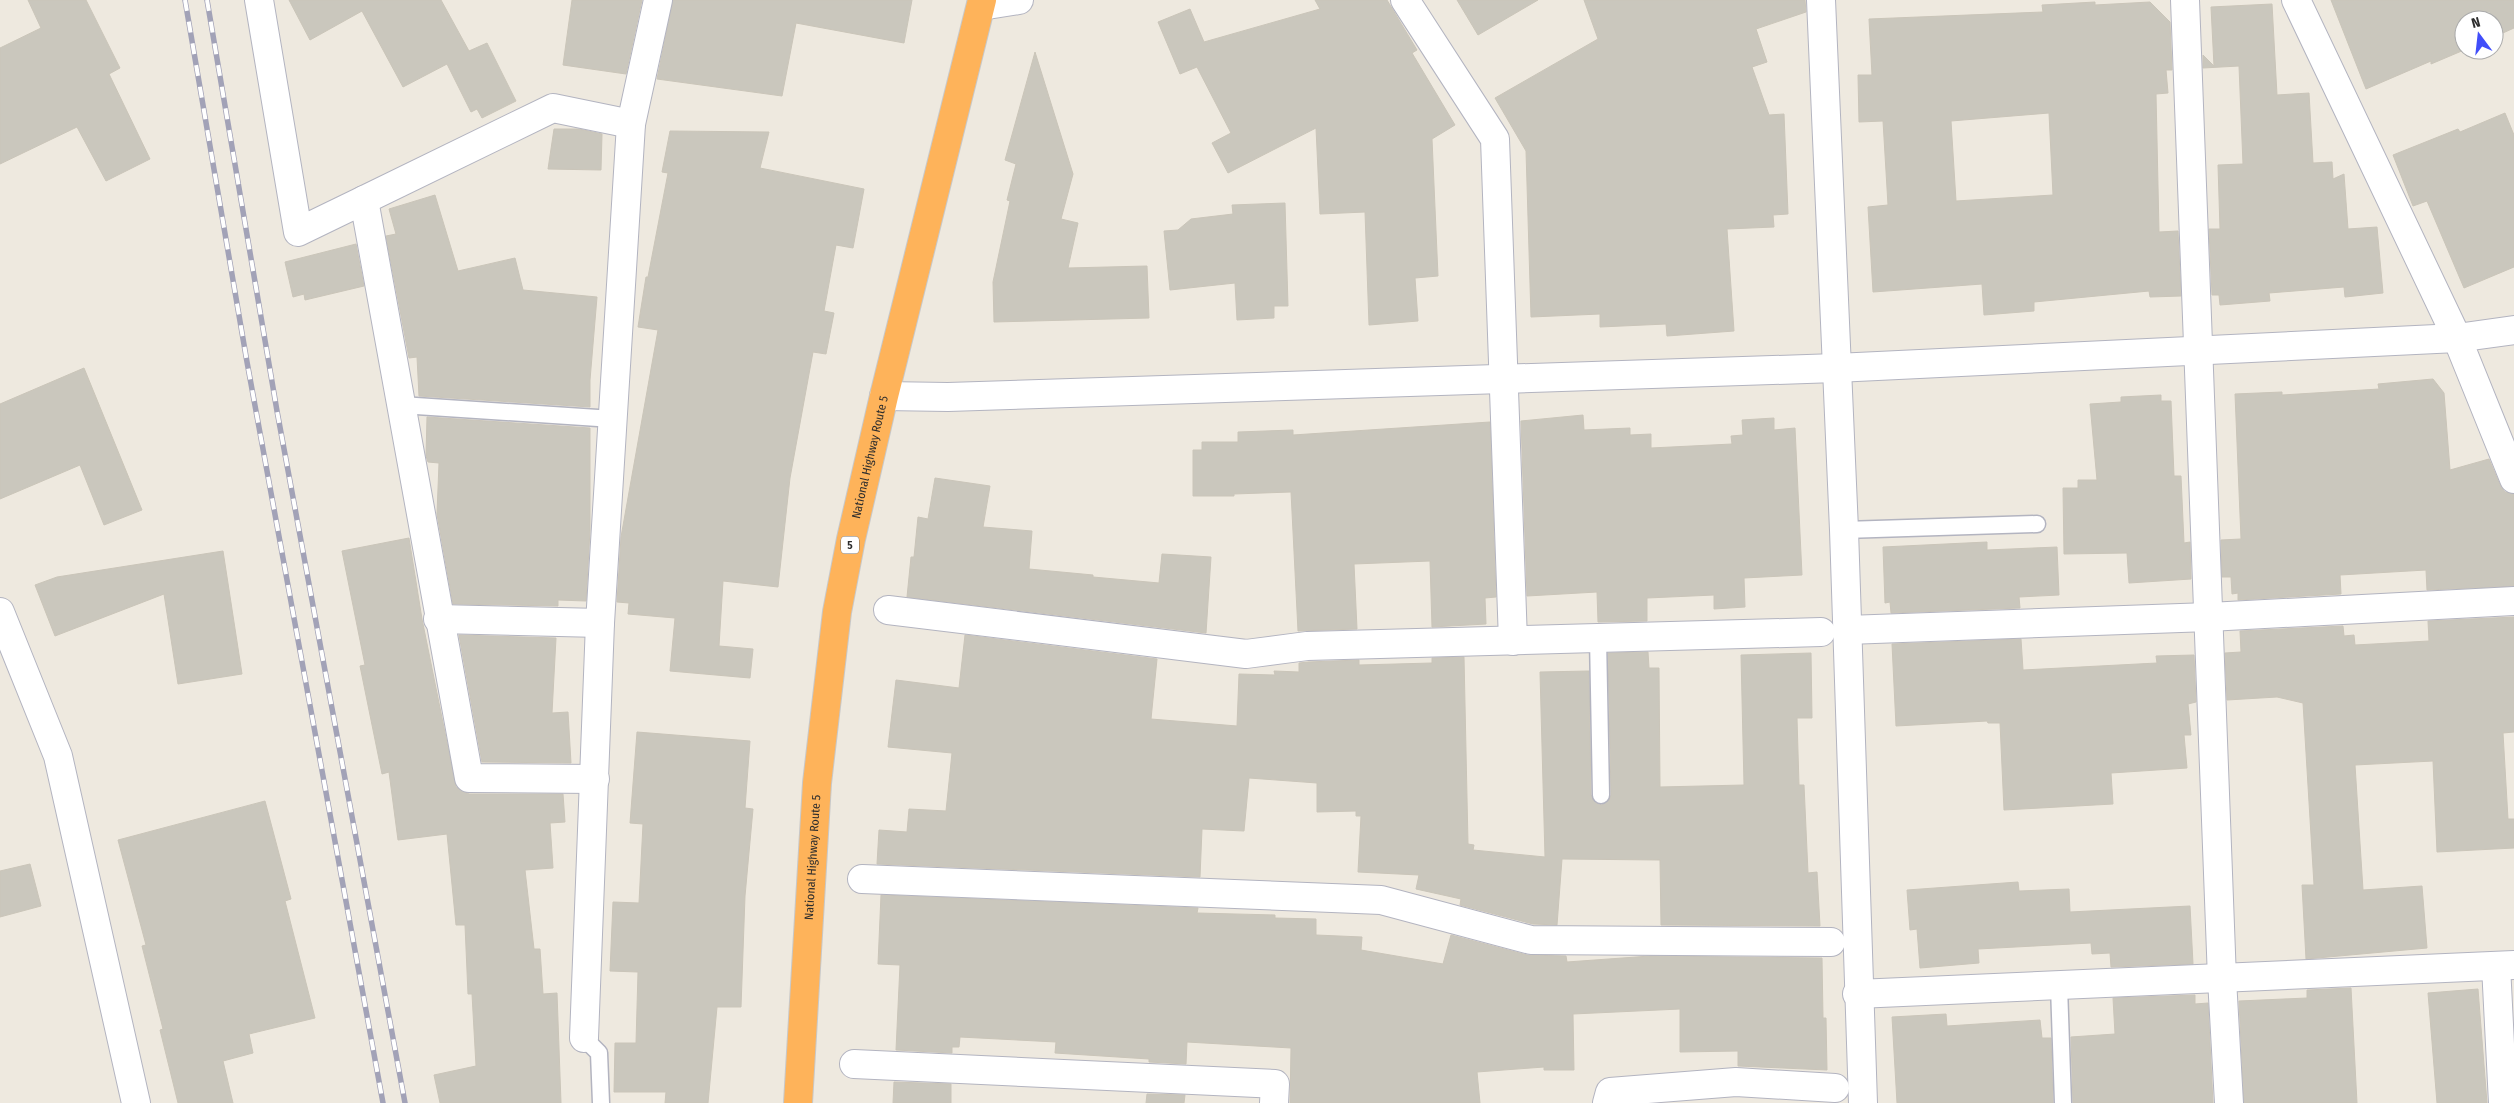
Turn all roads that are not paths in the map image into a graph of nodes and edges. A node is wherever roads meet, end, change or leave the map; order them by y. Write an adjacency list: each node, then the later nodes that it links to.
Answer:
1 (259, 0): 10 (street)
2 (658, 0): 9 (street)
3 (1019, 0): 8 (street)
4 (1405, 0): 15 (street)
5 (1821, 0): 14 (street)
6 (2185, 0): 13 (street)
7 (2296, 0): 12 (street)
8 (982, 3): 16 (highway, National Highway Route 5 / 5)
9 (631, 124): 10 (street); 18 (street)
10 (364, 200): 17 (street)
11 (2514, 330): 12 (street)
12 (2457, 338): 13 (street); 19 (street)
13 (2197, 349): 14 (street); 26 (street)
14 (1836, 368): 15 (street); 21 (street)
15 (1503, 380): 16 (street); 30 (street)
16 (884, 396): 44 (highway, National Highway Route 5 / 5)
17 (401, 405): 18 (lane); 25 (street)
18 (613, 419): 27 (street)
19 (2514, 479)
20 (2038, 524): 21 (lane)
21 (1844, 530): 28 (street)
22 (2514, 601): 26 (street)
23 (888, 610): 30 (street)
24 (0, 612): 42 (street)
25 (438, 618): 27 (street); 31 (street)
26 (2208, 618): 28 (street); 36 (street)
27 (600, 623): 31 (street)
28 (1834, 631): 29 (street); 38 (street)
29 (1598, 637): 30 (street); 32 (lane)
30 (1513, 641)
31 (595, 780): 39 (street)
32 (1602, 794)
33 (862, 879): 34 (street)
34 (1830, 942)
35 (2505, 966): 36 (street); 50 (street)
36 (2222, 978): 37 (street); 49 (street)
37 (2059, 986): 38 (street); 48 (lane)
38 (1857, 994): 47 (street)
39 (584, 1038): 43 (lane)
40 (854, 1064): 45 (street)
41 (1835, 1088): 46 (street)
42 (136, 1103)
43 (601, 1103)
44 (798, 1103)
45 (1274, 1103)
46 (1607, 1103)
47 (1863, 1103)
48 (2063, 1103)
49 (2229, 1103)
50 (2503, 1103)

